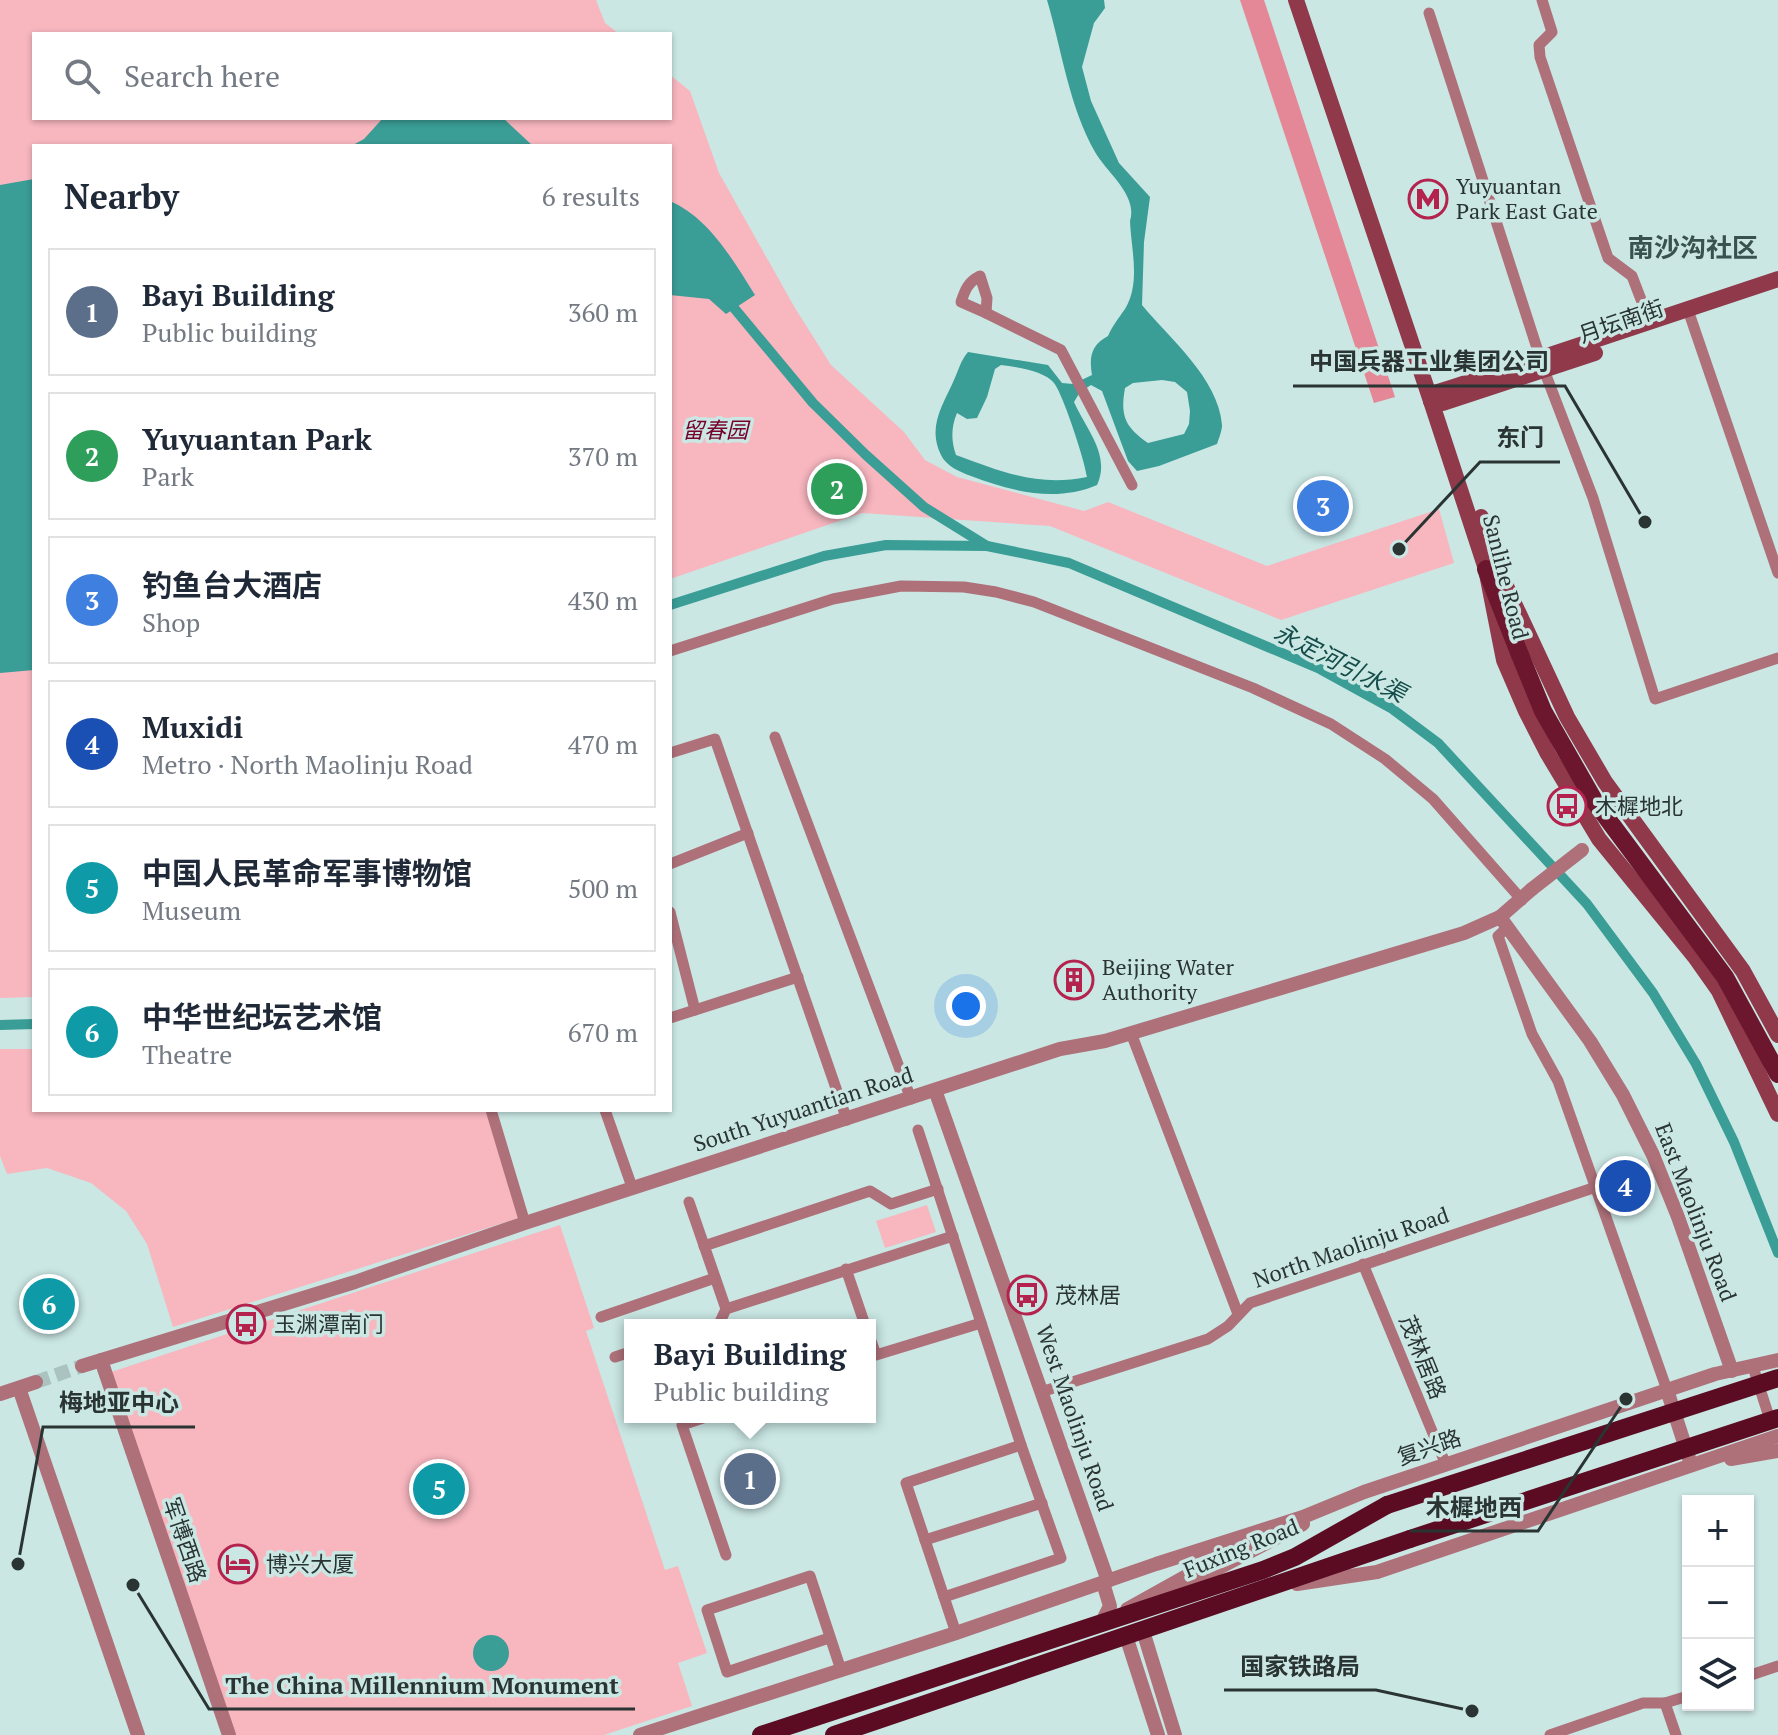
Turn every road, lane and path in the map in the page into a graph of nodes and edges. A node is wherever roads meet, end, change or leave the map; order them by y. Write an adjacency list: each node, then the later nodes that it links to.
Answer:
1 (1296, 0): 11 (main road, Sanlihe Road)
2 (1307, 0): 11 (main road, Sanlihe Road)
3 (1542, 0): 9 (street)
4 (1429, 13): 10 (street)
5 (1778, 279): 8 (main road)
6 (1778, 290): 8 (main road, 月坛南街)
7 (986, 313): 12 (street)
8 (1689, 315): 9 (main road); 10 (main road, 月坛南街); 14 (street)
9 (1650, 323): 10 (main road)
10 (1542, 365): 11 (main road, 月坛南街); 16 (street)
11 (1437, 399): 13 (main road, Sanlihe Road)
12 (1132, 485)
13 (1492, 569): 20 (main road, Sanlihe Road); 25 (main road, Sanlihe Road); 33 (main road, bridge)
14 (1778, 573)
15 (672, 650): 22 (street)
16 (1778, 658)
17 (775, 737): 35 (street)
18 (672, 752): 19 (street)
19 (748, 833): 21 (street); 26 (street)
20 (1599, 839): 22 (street, South Yuyuantian Road, bridge); 27 (main road, Sanlihe Road)
21 (672, 863)
22 (1527, 894): 24 (street, South Yuyuantian Road)
23 (672, 920): 28 (street)
24 (1504, 922): 31 (street, South Yuyuantian Road); 42 (street); 63 (street, East Maolinju Road)
25 (1743, 971): 27 (street); 29 (main road, Sanlihe Road)
26 (798, 977): 28 (street); 39 (street)
27 (1719, 991): 38 (main road, Sanlihe Road)
28 (695, 1010): 30 (street)
29 (1773, 1013): 32 (main road, Sanlihe Road)
30 (672, 1017)
31 (1131, 1033): 34 (street, South Yuyuantian Road); 52 (street)
32 (1778, 1035)
33 (1778, 1074)
34 (935, 1090): 35 (street, South Yuyuantian Road); 67 (street, West Maolinju Road)
35 (911, 1099): 39 (street, South Yuyuantian Road)
36 (492, 1112): 45 (street)
37 (606, 1112): 41 (street)
38 (1778, 1114)
39 (847, 1120): 41 (street, South Yuyuantian Road)
40 (918, 1130): 43 (street)
41 (632, 1187): 45 (street, South Yuyuantian Road)
42 (1593, 1188): 48 (street, North Maolinju Road); 66 (street)
43 (938, 1189): 46 (street); 47 (street)
44 (689, 1202): 47 (street)
45 (525, 1223): 60 (street, South Yuyuantian Road)
46 (953, 1236): 49 (street); 56 (street)
47 (704, 1246): 50 (street)
48 (1363, 1264): 52 (street, North Maolinju Road); 72 (street, 茂林居路)
49 (846, 1269): 51 (street); 55 (street)
50 (715, 1278): 51 (street); 53 (street)
51 (726, 1309): 54 (street)
52 (1238, 1314): 67 (street, North Maolinju Road)
53 (601, 1317)
54 (721, 1319)
55 (863, 1319)
56 (981, 1323): 58 (street); 71 (street)
57 (624, 1354): 59 (street)
58 (876, 1355)
59 (615, 1357)
60 (101, 1360): 61 (street, South Yuyuantian Road); 96 (street, 军博西路)
61 (82, 1366)
62 (1769, 1367): 63 (street, 复兴路); 70 (street); 82 (highway, Fuxing Road, bridge)
63 (1732, 1371): 66 (street, 复兴路)
64 (36, 1382): 65 (street)
65 (19, 1388): 68 (street); 95 (street)
66 (1667, 1390): 72 (street, 复兴路); 73 (street)
67 (1041, 1392): 79 (street, West Maolinju Road)
68 (0, 1394)
69 (688, 1423): 78 (street)
70 (1777, 1439): 73 (street); 80 (highway, Fuxing Road, bridge)
71 (1021, 1445): 75 (street); 77 (street)
72 (1446, 1465): 74 (street, 复兴路)
73 (1691, 1466): 80 (street)
74 (1364, 1492): 76 (street, 复兴路); 82 (street)
75 (1042, 1503): 77 (street); 81 (street)
76 (1303, 1517): 79 (street, 复兴路); 83 (street)
77 (925, 1540): 81 (street)
78 (726, 1555)
79 (1106, 1582): 83 (street, West Maolinju Road); 84 (street)
80 (1269, 1588): 85 (highway, Fuxing Road)
81 (944, 1597): 84 (street)
82 (1128, 1615): 87 (highway, Fuxing Road)
83 (1104, 1618): 87 (street)
84 (956, 1633): 91 (street)
85 (1134, 1634): 88 (street); 89 (street); 99 (highway, Fuxing Road)
86 (829, 1638): 86 (street); 91 (street)
87 (1062, 1638): 98 (highway, Fuxing Road)
88 (1148, 1654): 89 (street); 101 (street)
89 (1133, 1658): 100 (street)
90 (1778, 1666): 92 (street)
91 (841, 1670): 97 (street)
92 (1754, 1674)
93 (1682, 1698): 94 (street)
94 (1665, 1703): 102 (street); 103 (street)
95 (138, 1735)
96 (229, 1735)
97 (640, 1735)
98 (761, 1735)
99 (834, 1735)
100 (1158, 1735)
101 (1175, 1735)
102 (1550, 1735)
103 (1676, 1735)

